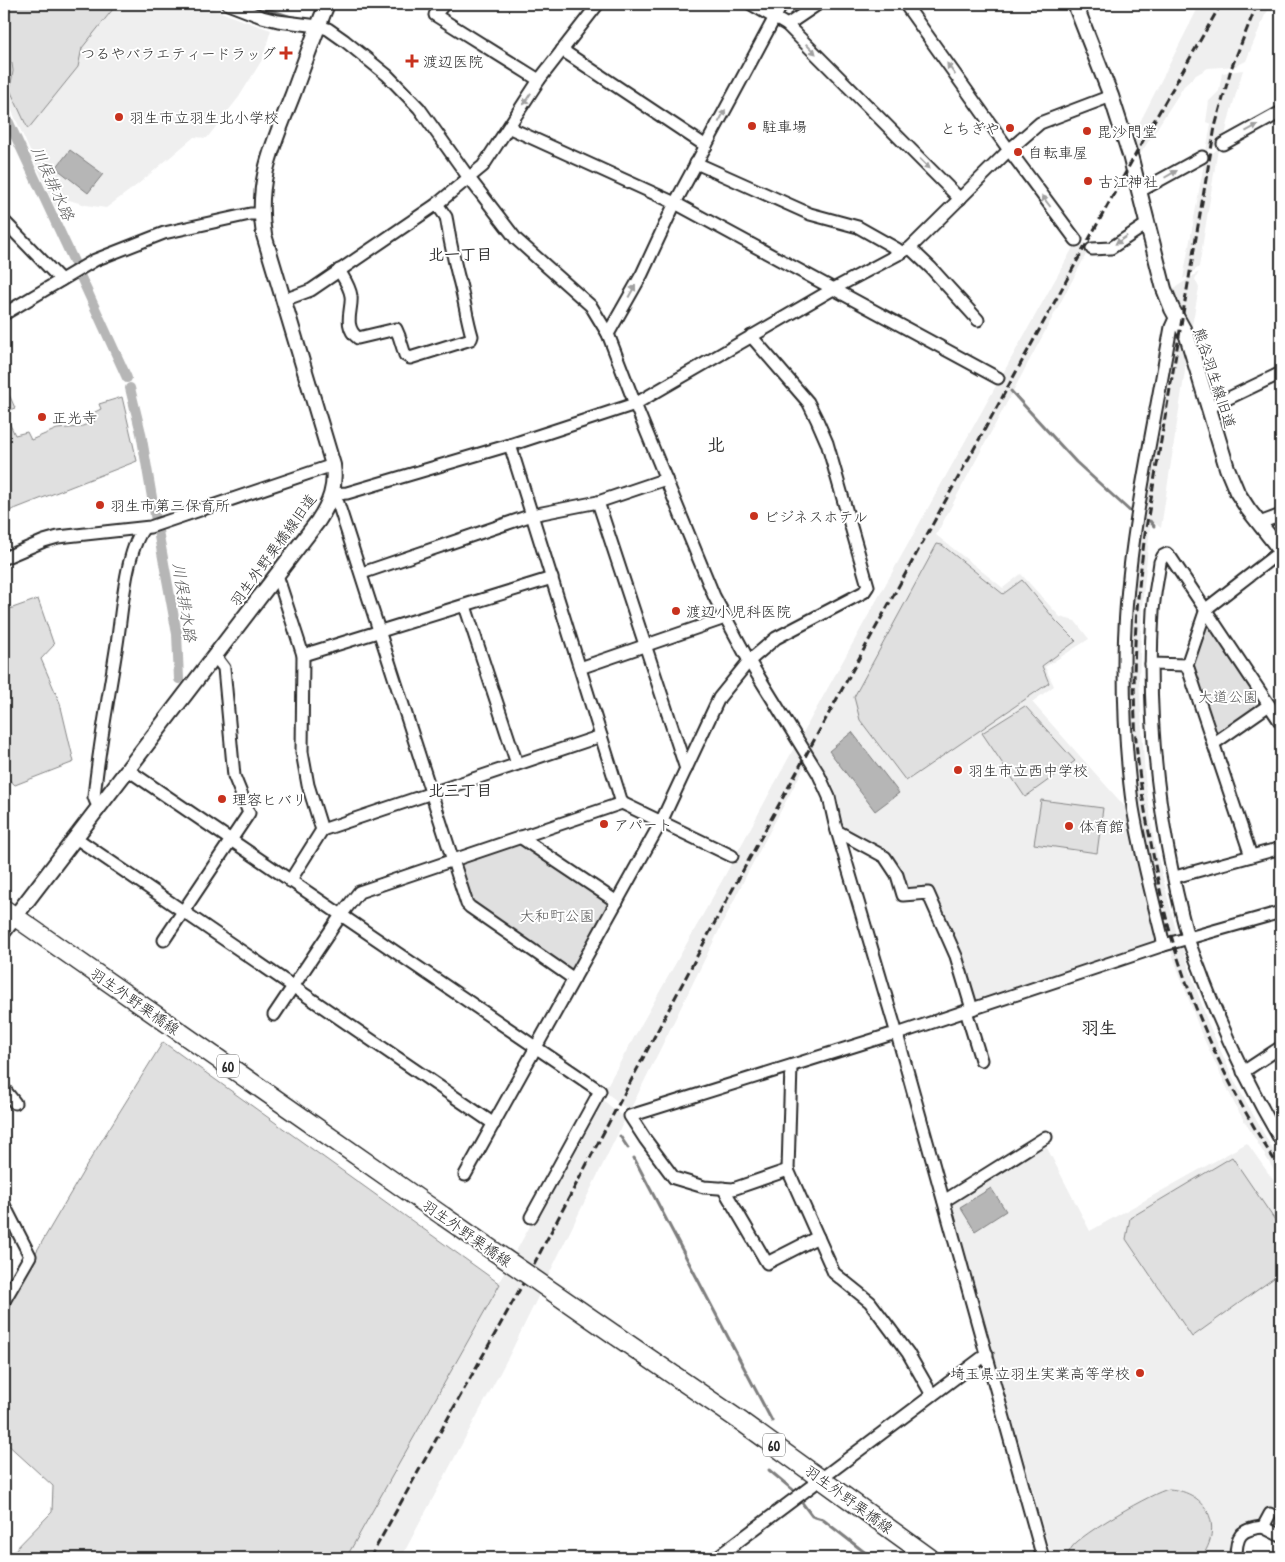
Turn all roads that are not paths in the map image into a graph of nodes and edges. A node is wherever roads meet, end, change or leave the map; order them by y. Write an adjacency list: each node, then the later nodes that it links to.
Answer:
1 (228, 4): 12 (street)
2 (327, 4): 12 (street, 羽生外野栗橋線旧道)
3 (444, 4): 14 (street)
4 (598, 4): 13 (street)
5 (751, 4): 10 (street)
6 (782, 4): 10 (street)
7 (818, 4): 11 (street)
8 (905, 4): 20 (street, one-way to 8)
9 (1075, 4): 15 (street, 熊谷羽生線旧道)
10 (774, 17): 11 (street); 19 (street, one-way to 10)
11 (787, 25): 25 (street, one-way to 25)
12 (318, 26): 23 (street); 28 (street, 羽生外野栗橋線旧道)
13 (562, 50): 14 (street); 19 (street)
14 (539, 80): 17 (street, one-way to 17)
15 (1110, 96): 20 (street); 24 (street, 熊谷羽生線旧道)
16 (1281, 112): 18 (street, one-way to 16)
17 (510, 128): 23 (street); 26 (street)
18 (1222, 144)
19 (706, 146): 22 (street)
20 (1009, 150): 25 (street); 31 (street, one-way to 20)
21 (1202, 157): 24 (street, one-way to 21)
22 (696, 163): 26 (street); 33 (street)
23 (469, 178): 27 (street); 41 (street)
24 (1140, 191): 30 (street, 熊谷羽生線旧道)
25 (960, 199): 33 (street)
26 (676, 203): 36 (street); 41 (street, one-way to 26)
27 (437, 204): 34 (street); 34 (street)
28 (262, 214): 35 (street); 37 (street, 羽生外野栗橋線旧道)
29 (4, 221): 35 (street)
30 (1148, 224): 32 (street, one-way to 32); 39 (street, 熊谷羽生線旧道)
31 (1076, 240)
32 (1092, 249)
33 (906, 250): 36 (street); 40 (street)
34 (339, 270): 37 (street)
35 (61, 280): 38 (street)
36 (835, 288): 42 (street); 44 (street)
37 (284, 300): 48 (street, 羽生外野栗橋線旧道)
38 (4, 314)
39 (1176, 316): 46 (street, 熊谷羽生線旧道); 102 (street)
40 (978, 320)
41 (608, 334): 45 (street)
42 (751, 336): 45 (street); 68 (street)
43 (1281, 373): 46 (street)
44 (998, 378)
45 (635, 404): 47 (street); 49 (street)
46 (1208, 408): 54 (street, 熊谷羽生線旧道)
47 (510, 445): 50 (street); 53 (street)
48 (332, 465): 50 (street, 羽生外野栗橋線旧道); 55 (street)
49 (666, 479): 51 (street); 63 (street)
50 (332, 494): 58 (street); 59 (street, 羽生外野栗橋線旧道)
51 (598, 502): 53 (street); 65 (street)
52 (1281, 514): 54 (street)
53 (532, 515): 58 (street); 60 (street)
54 (1260, 525): 56 (street, 熊谷羽生線旧道)
55 (151, 527): 57 (street); 81 (street)
56 (1281, 551): 62 (street)
57 (4, 558)
58 (362, 573): 64 (street)
59 (276, 576): 66 (street, 羽生外野栗橋線旧道); 67 (street)
60 (552, 578): 61 (street); 71 (street)
61 (465, 606): 64 (street); 76 (street)
62 (1206, 609): 69 (street); 70 (street); 72 (street)
63 (725, 618): 65 (street); 68 (street)
64 (380, 632): 67 (street); 79 (street)
65 (645, 645): 71 (street); 77 (street)
66 (215, 656): 78 (street, 羽生外野栗橋線旧道); 87 (street)
67 (303, 656): 83 (street)
68 (749, 661): 77 (street); 84 (street)
69 (1152, 664): 70 (street); 92 (street)
70 (1187, 665): 75 (street)
71 (580, 668): 74 (street)
72 (1269, 705): 73 (street); 75 (street)
73 (1280, 719)
74 (601, 736): 76 (street); 80 (street)
75 (1213, 744): 90 (street)
76 (517, 764): 79 (street)
77 (686, 769): 82 (street)
78 (128, 770): 81 (street, 羽生外野栗橋線旧道); 87 (street)
79 (432, 793): 83 (street); 91 (street)
80 (622, 802): 82 (street); 85 (street)
81 (100, 805): 86 (street, 羽生外野栗橋線旧道)
82 (661, 822): 89 (street); 94 (street)
83 (322, 830): 93 (street)
84 (837, 831): 105 (street); 107 (street)
85 (520, 836): 91 (street); 94 (street)
86 (76, 838): 95 (street); 97 (street, 羽生外野栗橋線旧道)
87 (230, 840): 93 (street); 95 (street)
88 (1281, 848): 90 (street)
89 (732, 856)
90 (1252, 856): 92 (street)
91 (452, 861): 98 (street); 103 (street)
92 (1175, 877): 100 (street)
93 (290, 881): 98 (street)
94 (617, 902): 103 (street)
95 (183, 911): 101 (street); 104 (street)
96 (1281, 912): 100 (street)
97 (9, 913): 99 (street, 羽生外野栗橋線旧道); 128 (main road, 羽生外野栗橋線 / 60, bridge)
98 (341, 915): 104 (street); 108 (street)
99 (4, 931)
100 (1189, 939): 102 (street); 112 (street)
101 (164, 940)
102 (1164, 946): 105 (street)
103 (574, 979): 108 (street)
104 (293, 987): 106 (street); 115 (street)
105 (969, 1010): 107 (street); 110 (street)
106 (274, 1015)
107 (897, 1034): 111 (street); 121 (street)
108 (536, 1048): 115 (street); 123 (street)
109 (1281, 1048): 112 (street)
110 (981, 1060)
111 (791, 1066): 118 (street); 120 (street)
112 (1243, 1072): 117 (street)
113 (4, 1090): 114 (street)
114 (15, 1103)
115 (494, 1124): 119 (street)
116 (1046, 1137): 121 (street)
117 (1281, 1141)
118 (788, 1170): 120 (street); 124 (street)
119 (465, 1175)
120 (723, 1188): 124 (street)
121 (944, 1201): 126 (street)
122 (4, 1205): 125 (street)
123 (531, 1217)
124 (818, 1237): 127 (street)
125 (4, 1301)
126 (987, 1354): 127 (street); 134 (street)
127 (932, 1395): 128 (street)
128 (821, 1479): 132 (street); 133 (main road, 羽生外野栗橋線 / 60)
129 (1270, 1514): 130 (street)
130 (1263, 1527): 131 (street); 135 (street)
131 (1281, 1536)
132 (716, 1558)
133 (930, 1558)
134 (1043, 1558)
135 (1236, 1558)

